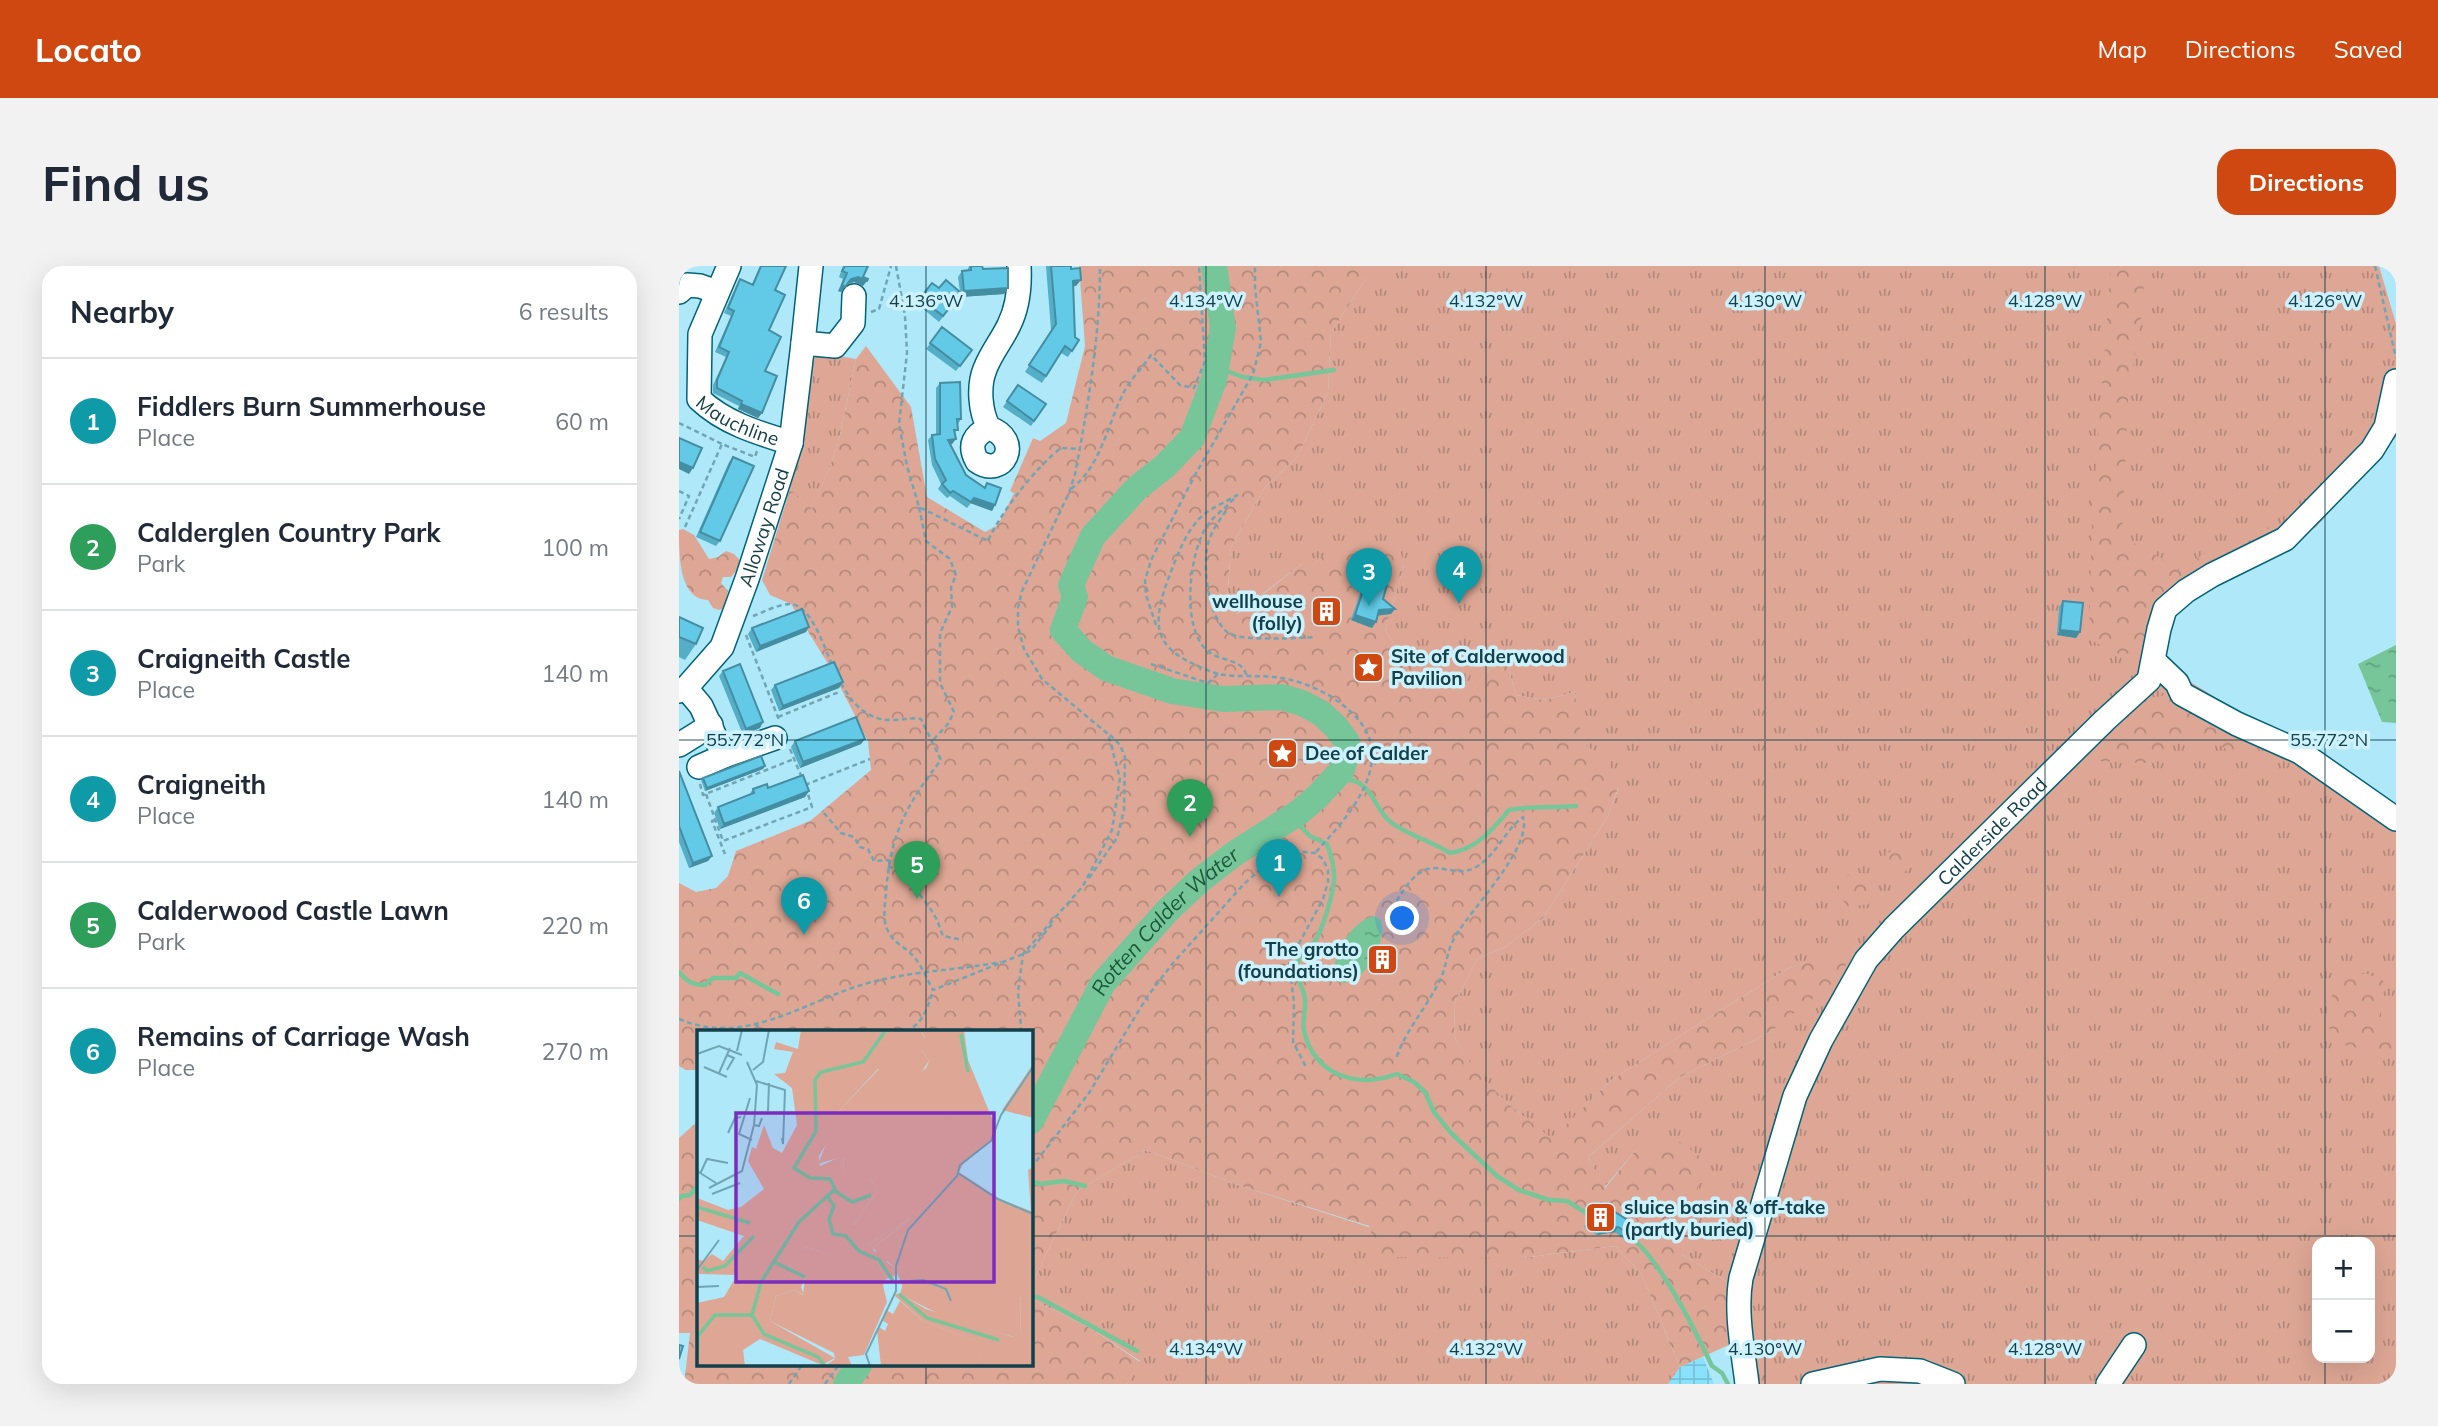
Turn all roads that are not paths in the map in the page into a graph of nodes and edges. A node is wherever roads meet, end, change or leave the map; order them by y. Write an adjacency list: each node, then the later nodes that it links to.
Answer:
1 (729, 266): 5 (street, Mauchline)
2 (811, 266): 7 (street, Alloway Road)
3 (1019, 266): 9 (street)
4 (679, 292): 5 (street)
5 (716, 292): 10 (street, Mauchline)
6 (853, 307): 7 (street)
7 (803, 343): 10 (street, Alloway Road)
8 (2396, 381): 11 (street, Calderside Road)
9 (989, 428)
10 (791, 443): 12 (street, Alloway Road)
11 (2154, 661): 18 (street); 20 (street, Calderside Road)
12 (682, 690): 13 (street)
13 (711, 725): 15 (street); 16 (street)
14 (781, 732): 16 (street)
15 (679, 745)
16 (724, 756): 17 (street)
17 (698, 772)
18 (2396, 819)
19 (2134, 1345): 23 (street)
20 (1747, 1384)
21 (1813, 1384): 22 (street)
22 (1953, 1384)
23 (2108, 1384)

